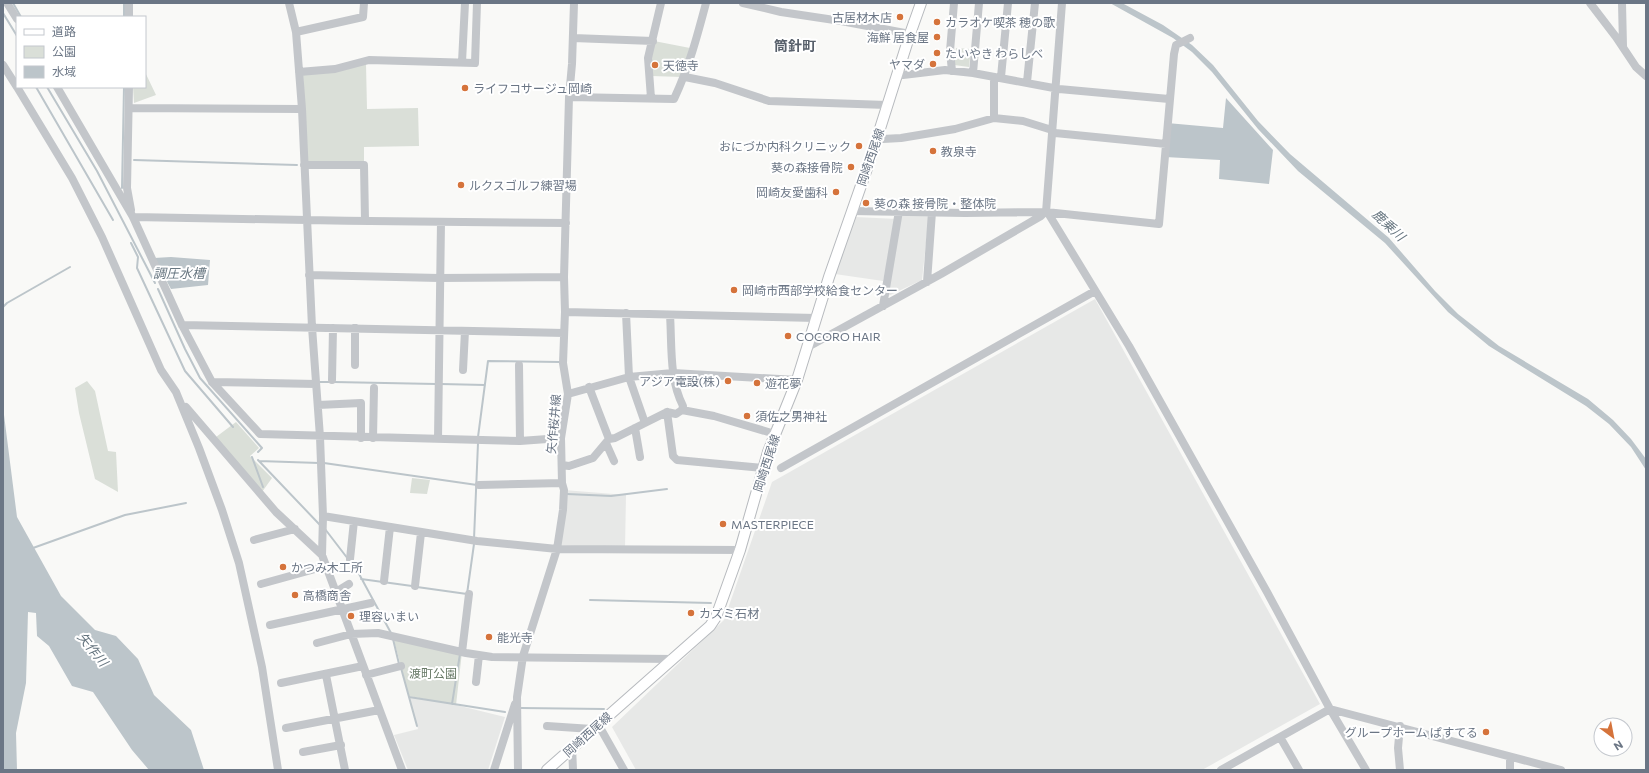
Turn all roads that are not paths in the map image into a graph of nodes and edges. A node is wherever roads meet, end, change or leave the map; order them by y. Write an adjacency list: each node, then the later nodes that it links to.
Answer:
1 (8, 3): 20 (street)
2 (129, 3): 19 (street)
3 (289, 3): 21 (street)
4 (364, 3): 21 (street)
5 (464, 3): 27 (street)
6 (477, 3): 27 (street)
7 (574, 3): 23 (street, 矢作桜井線)
8 (661, 3): 25 (street)
9 (706, 3): 34 (street)
10 (743, 3): 22 (street)
11 (921, 3): 22 (main road, 岡崎西尾線)
12 (954, 3): 29 (street)
13 (979, 3): 31 (street)
14 (1008, 3): 35 (street)
15 (1035, 3): 36 (street)
16 (1062, 3): 38 (street)
17 (1590, 3): 26 (street)
18 (1622, 3): 26 (street)
19 (129, 16)
20 (16, 17)
21 (296, 32): 30 (street)
22 (910, 34): 32 (main road, 岡崎西尾線)
23 (573, 38): 25 (street); 42 (street, 矢作桜井線)
24 (1190, 38): 44 (street)
25 (653, 41): 43 (street)
26 (1623, 48): 33 (street)
27 (462, 62): 30 (street)
28 (3, 65): 37 (street)
29 (952, 71): 31 (street); 32 (street)
30 (298, 72): 47 (street)
31 (973, 73): 35 (street)
32 (897, 74): 45 (main road, 岡崎西尾線)
33 (1646, 76)
34 (685, 77): 43 (street); 45 (street)
35 (997, 77): 36 (street); 48 (street)
36 (1027, 82): 38 (street)
37 (16, 85)
38 (1055, 87): 44 (street); 49 (street)
39 (18, 88): 92 (street)
40 (58, 88): 57 (street)
41 (129, 88): 46 (street)
42 (569, 97): 43 (street); 61 (street, 矢作桜井線)
43 (650, 98)
44 (1170, 99): 51 (street)
45 (887, 105): 50 (main road, 岡崎西尾線)
46 (129, 108): 47 (street); 57 (street)
47 (302, 109): 52 (street)
48 (994, 118): 49 (street); 50 (street)
49 (1052, 130): 51 (street); 56 (street)
50 (877, 138): 53 (main road, 岡崎西尾線)
51 (1166, 144): 56 (street)
52 (304, 165): 58 (street); 59 (street)
53 (852, 211): 54 (street); 71 (main road, 岡崎西尾線)
54 (899, 211): 55 (street); 67 (street)
55 (932, 212): 56 (street); 65 (street)
56 (1046, 212): 65 (street); 66 (street)
57 (133, 217): 59 (street); 72 (street)
58 (365, 220): 59 (street); 60 (street)
59 (306, 221): 62 (street)
60 (441, 222): 61 (street); 64 (street)
61 (566, 223): 63 (street, 矢作桜井線)
62 (309, 275): 64 (street); 73 (street)
63 (564, 277): 64 (street); 68 (street, 矢作桜井線)
64 (439, 278): 76 (street)
65 (927, 282): 67 (street)
66 (1095, 291): 110 (street); 146 (street)
67 (883, 306): 79 (street)
68 (565, 312): 69 (street); 78 (street, 矢作桜井線)
69 (626, 313): 70 (street); 84 (street)
70 (670, 315): 71 (street); 83 (street)
71 (816, 318): 79 (main road, 岡崎西尾線)
72 (182, 325): 73 (street); 87 (street)
73 (312, 327): 74 (street); 88 (street)
74 (333, 328): 75 (street); 85 (street)
75 (355, 328): 76 (street); 80 (street)
76 (438, 331): 77 (street); 103 (street)
77 (464, 331): 78 (street); 82 (street)
78 (564, 333): 91 (street, 矢作桜井線)
79 (806, 348): 86 (main road, 岡崎西尾線)
80 (355, 365)
81 (519, 365): 104 (street)
82 (463, 370)
83 (673, 374): 84 (street); 86 (street); 94 (street)
84 (629, 377): 89 (street); 96 (street)
85 (332, 380)
86 (797, 380): 98 (main road, 岡崎西尾線)
87 (212, 382): 88 (street); 99 (street)
88 (316, 384): 93 (street)
89 (589, 387): 91 (street); 105 (street)
90 (374, 388): 101 (street)
91 (568, 394): 102 (street, 矢作桜井線)
92 (178, 396): 116 (street); 159 (street)
93 (318, 405): 99 (street); 100 (street)
94 (682, 410): 95 (street); 98 (street)
95 (667, 412): 96 (street); 109 (street)
96 (645, 423): 97 (street)
97 (635, 428): 105 (street); 106 (street)
98 (775, 434): 109 (main road, 岡崎西尾線)
99 (320, 437): 100 (street); 113 (street)
100 (361, 438): 101 (street)
101 (373, 438): 103 (street)
102 (561, 438): 104 (street); 108 (street, 矢作桜井線)
103 (438, 440): 104 (street)
104 (520, 441)
105 (607, 441): 107 (street); 108 (street)
106 (640, 458)
107 (614, 461)
108 (562, 465): 111 (street, 矢作桜井線)
109 (763, 468): 120 (main road, 岡崎西尾線)
110 (781, 468)
111 (562, 483): 112 (street); 119 (street, 矢作桜井線)
112 (479, 485)
113 (323, 516): 114 (street); 121 (street)
114 (354, 521): 115 (street); 122 (street)
115 (390, 527): 117 (street); 124 (street)
116 (295, 529): 118 (street); 121 (street)
117 (421, 533): 119 (street); 127 (street)
118 (254, 540)
119 (557, 549): 120 (street); 137 (street, 矢作桜井線)
120 (740, 550): 138 (main road, 岡崎西尾線)
121 (322, 555): 123 (street)
122 (350, 559)
123 (326, 566): 125 (street); 128 (street)
124 (384, 581)
125 (261, 584)
126 (349, 584): 128 (street)
127 (415, 586)
128 (336, 592): 131 (street)
129 (469, 594): 135 (street)
130 (371, 603): 131 (street)
131 (342, 610): 132 (street); 133 (street)
132 (270, 626)
133 (351, 634): 134 (street); 135 (street); 139 (street)
134 (318, 643)
135 (462, 652): 136 (street)
136 (480, 655): 137 (street); 143 (street)
137 (522, 656): 138 (street); 145 (street, 矢作桜井線)
138 (673, 659): 150 (main road, 岡崎西尾線)
139 (363, 666): 141 (street); 142 (street)
140 (401, 666): 142 (street)
141 (326, 675): 144 (street); 148 (street)
142 (366, 675): 147 (street)
143 (476, 682)
144 (281, 683)
145 (517, 697): 162 (street); 163 (street, 矢作桜井線)
146 (1330, 708): 151 (street); 153 (street); 169 (street)
147 (379, 710): 148 (street); 161 (street)
148 (336, 718): 152 (street); 154 (street)
149 (547, 726): 150 (street)
150 (595, 726): 155 (main road, 岡崎西尾線); 166 (street)
151 (1400, 726): 157 (street); 170 (street)
152 (286, 728)
153 (1280, 737): 158 (street); 168 (street)
154 (341, 745): 156 (street); 160 (street)
155 (572, 746): 164 (main road, 岡崎西尾線); 165 (street)
156 (303, 752)
157 (1510, 758): 171 (street); 172 (street)
158 (1232, 767): 167 (street)
159 (278, 770)
160 (345, 770)
161 (402, 770)
162 (494, 770)
163 (518, 770)
164 (547, 770)
165 (573, 770)
166 (624, 770)
167 (1221, 770)
168 (1299, 770)
169 (1366, 770)
170 (1400, 770)
171 (1510, 770)
172 (1561, 770)

